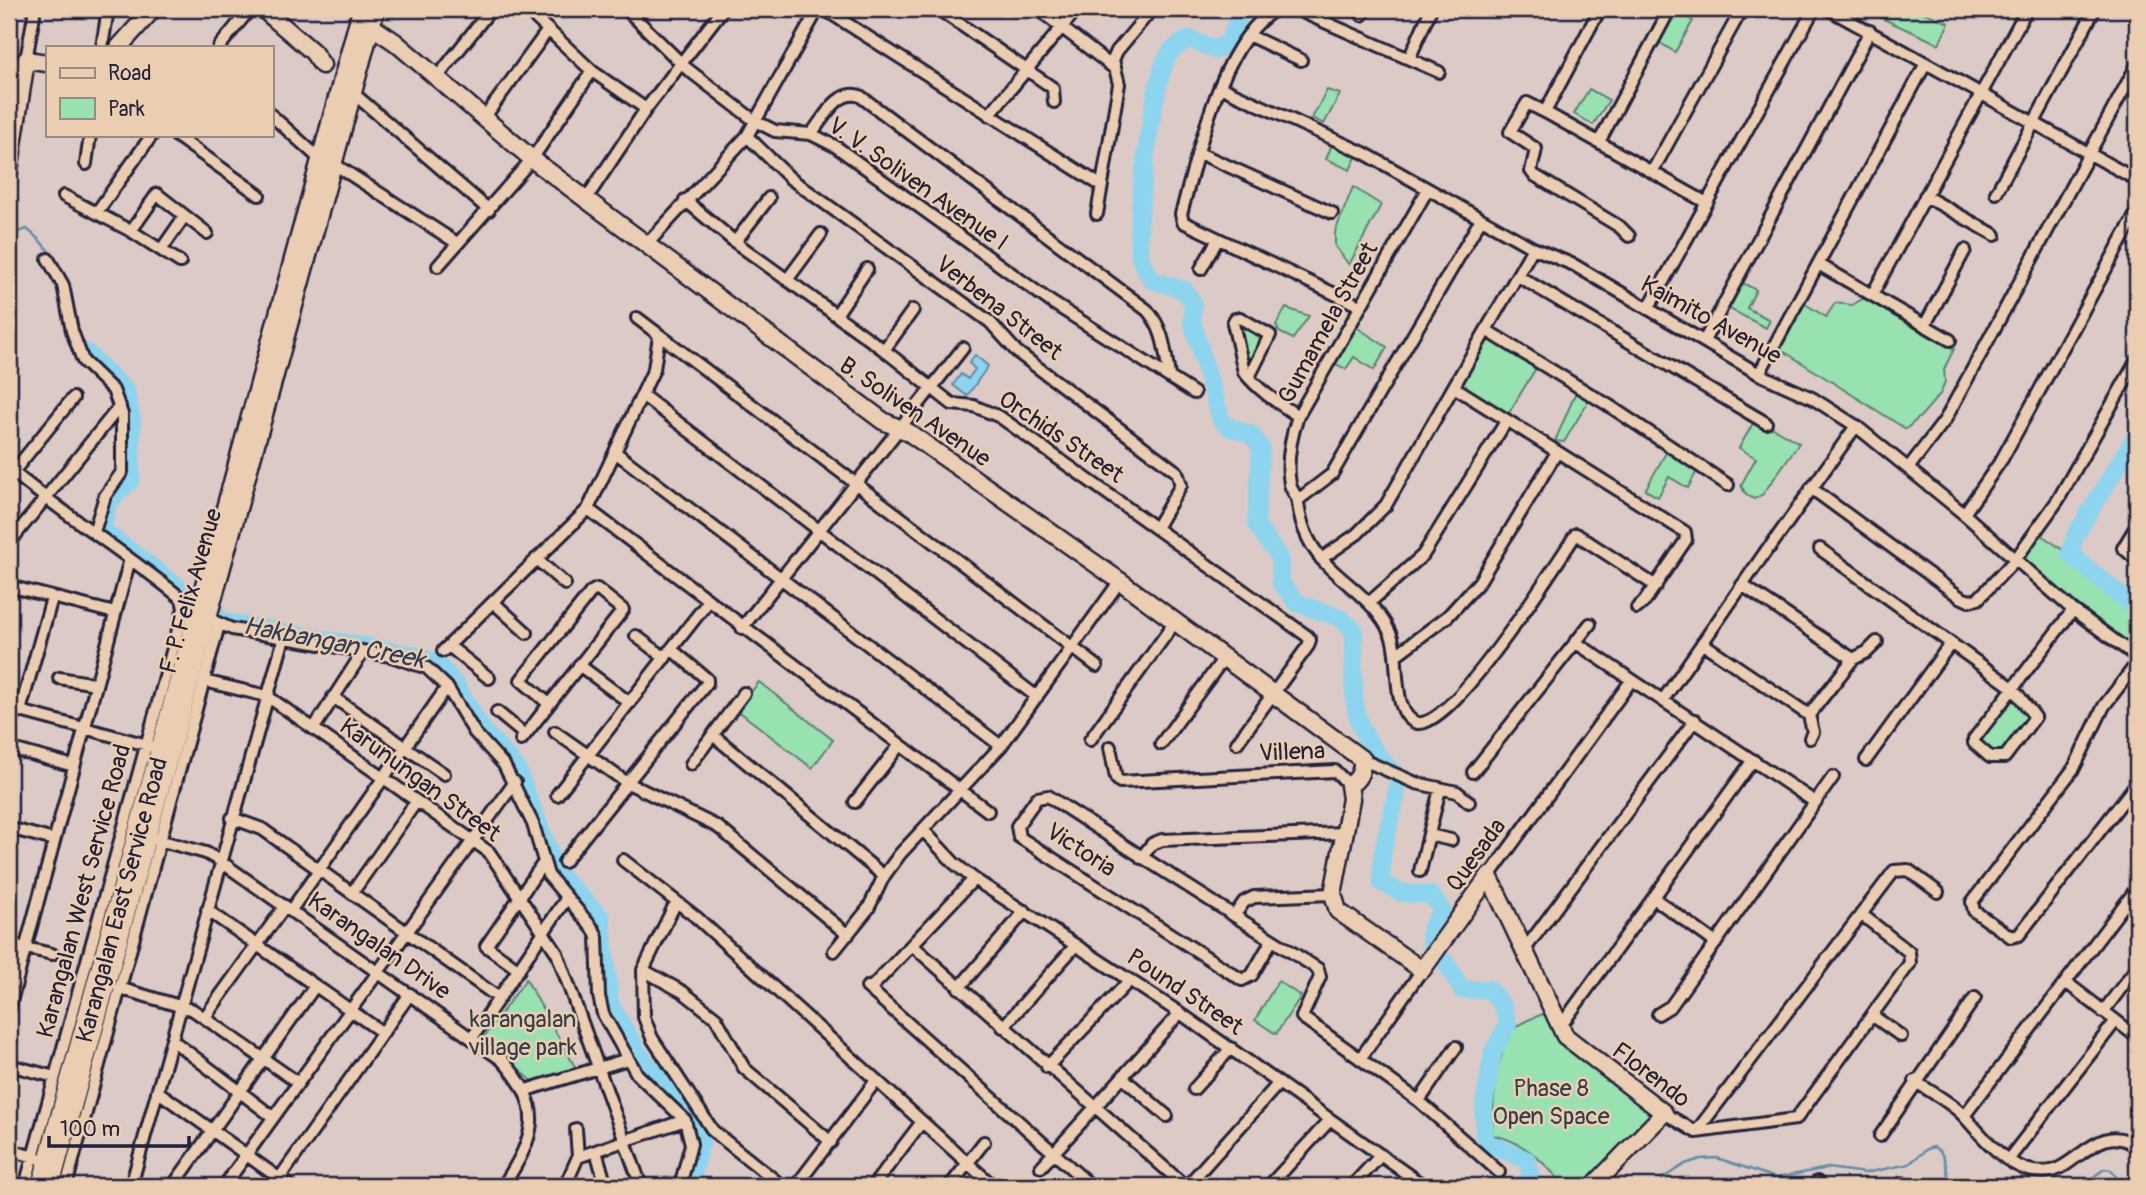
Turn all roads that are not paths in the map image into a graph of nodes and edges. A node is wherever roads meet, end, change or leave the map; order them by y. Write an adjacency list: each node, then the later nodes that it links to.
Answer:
1 (108, 9): 31 (street)
2 (153, 9): 32 (street)
3 (250, 9): 33 (street)
4 (263, 9): 47 (street)
5 (491, 9): 45 (street)
6 (526, 9): 28 (street)
7 (626, 9): 38 (street, V. V. Soliven Avenue I)
8 (723, 9): 38 (street)
9 (818, 9): 55 (street)
10 (824, 9): 52 (street)
11 (938, 9): 42 (street)
12 (1038, 9): 27 (street)
13 (1077, 9): 27 (street)
14 (1152, 9): 41 (street)
15 (1276, 9): 30 (street)
16 (1296, 9): 34 (street)
17 (1431, 9): 34 (street)
18 (1600, 9): 51 (street)
19 (1670, 9): 62 (street)
20 (1742, 9): 69 (street)
21 (1814, 9): 80 (street)
22 (1828, 9): 29 (street)
23 (2027, 9): 48 (street)
24 (2095, 9): 56 (street)
25 (34, 15): 35 (street)
26 (367, 15): 45 (street, B. Soliven Avenue); 47 (street, F. P. Felix Avenue)
27 (1061, 27): 41 (street); 42 (street)
28 (548, 30): 43 (street); 54 (street)
29 (1870, 31): 39 (street); 118 (street)
30 (1248, 36): 36 (street); 46 (street)
31 (102, 46)
32 (120, 46)
33 (220, 46)
34 (1409, 59): 44 (street)
35 (26, 60): 37 (street); 68 (street)
36 (1301, 60)
37 (46, 63)
38 (680, 63): 50 (street); 55 (street, V. V. Soliven Avenue I)
39 (1926, 64): 48 (street); 102 (street)
40 (2137, 65): 64 (street)
41 (1114, 68): 71 (street)
42 (1027, 70): 49 (street); 52 (street)
43 (592, 71): 50 (street); 65 (street)
44 (1439, 72)
45 (436, 79): 54 (street, B. Soliven Avenue)
46 (1220, 87): 63 (street); 72 (street, Kaimito Avenue)
47 (347, 88): 66 (street, F. P. Felix Avenue); 81 (street)
48 (1981, 94): 56 (street); 76 (street)
49 (1054, 102)
50 (646, 109): 78 (street)
51 (1545, 112): 62 (street); 92 (street)
52 (989, 115): 71 (street)
53 (273, 117): 66 (street)
54 (484, 118): 65 (street, B. Soliven Avenue)
55 (754, 121): 57 (street, V. V. Soliven Avenue I); 61 (street)
56 (2033, 123): 64 (street); 73 (street)
57 (811, 134): 123 (street, V. V. Soliven Avenue I); 123 (street)
58 (90, 136): 67 (street)
59 (151, 136): 82 (street)
60 (176, 136): 74 (street)
61 (747, 136): 79 (street); 148 (street, Verbena Street)
62 (1599, 142): 69 (street)
63 (1199, 153): 84 (street); 93 (street)
64 (2090, 154): 70 (street); 138 (street)
65 (532, 159): 78 (street, B. Soliven Avenue); 81 (street)
66 (328, 162): 95 (street); 171 (street, F. P. Felix Avenue)
67 (86, 164)
68 (9, 171)
69 (1651, 172): 80 (street)
70 (2137, 180)
71 (1102, 186): 85 (street)
72 (1428, 190): 87 (street, Kaimito Avenue); 109 (street, Gumamela Street)
73 (1997, 193)
74 (259, 195)
75 (64, 196): 82 (street)
76 (1925, 196): 91 (street); 108 (street)
77 (769, 198): 94 (street)
78 (586, 199): 96 (street, B. Soliven Avenue)
79 (685, 201): 94 (street, Orchids Street); 96 (street)
80 (1707, 203): 110 (street)
81 (489, 210): 95 (street)
82 (97, 212): 88 (street)
83 (2137, 212): 146 (street)
84 (1332, 213)
85 (1097, 214)
86 (184, 217): 88 (street); 89 (street); 98 (street)
87 (1480, 219): 97 (street, Kaimito Avenue); 144 (street)
88 (131, 231): 98 (street)
89 (207, 233)
90 (821, 234): 107 (street)
91 (1995, 235)
92 (1629, 236)
93 (1218, 239): 104 (street); 109 (street)
94 (735, 242): 107 (street, Orchids Street)
95 (457, 243): 103 (street)
96 (648, 243): 135 (street, B. Soliven Avenue)
97 (1532, 248): 106 (street); 110 (street, Kaimito Avenue)
98 (161, 250): 101 (street)
99 (1965, 250): 114 (street)
100 (48, 259): 130 (street)
101 (180, 262)
102 (1818, 264): 108 (street); 122 (street)
103 (438, 265)
104 (1201, 268)
105 (867, 270): 112 (street)
106 (1518, 276): 115 (street); 133 (street)
107 (787, 280): 112 (street, Orchids Street)
108 (1872, 295): 114 (street)
109 (1360, 306): 131 (street, Gumamela Street)
110 (1648, 309): 118 (street, Kaimito Avenue)
111 (913, 310): 120 (street)
112 (836, 315): 120 (street, Orchids Street)
113 (637, 318): 116 (street)
114 (1925, 326): 117 (street)
115 (1486, 330): 125 (street); 141 (street)
116 (659, 336): 128 (street); 140 (street)
117 (1950, 340)
118 (1704, 341): 122 (street, Kaimito Avenue)
119 (963, 348): 126 (street)
120 (884, 350): 126 (street, Orchids Street)
121 (2137, 359): 156 (street)
122 (1759, 374): 134 (street, Kaimito Avenue)
123 (1169, 376): 127 (street, V. V. Soliven Avenue I)
124 (1249, 377): 124 (street); 131 (street)
125 (1454, 387): 132 (street); 155 (street)
126 (931, 388): 135 (street); 148 (street, Orchids Street)
127 (1194, 393)
128 (642, 395): 136 (street); 149 (street)
129 (73, 398): 139 (street)
130 (120, 407): 143 (street); 150 (street)
131 (1298, 416): 144 (street, Gumamela Street)
132 (1507, 420): 137 (street); 167 (street)
133 (1766, 423)
134 (1856, 426): 138 (street, Kaimito Avenue); 142 (street)
135 (898, 428): 140 (street); 159 (street, B. Soliven Avenue)
136 (615, 452): 145 (street); 158 (street)
137 (1557, 452): 162 (street); 185 (street)
138 (1909, 467): 146 (street, Kaimito Avenue)
139 (11, 475): 143 (street)
140 (854, 483): 149 (street); 182 (street)
141 (1728, 485)
142 (1811, 488): 156 (street); 163 (street)
143 (46, 500): 150 (street); 151 (street)
144 (1298, 500): 155 (street, Gumamela Street)
145 (588, 509): 154 (street); 166 (street)
146 (1964, 514): 156 (street, Kaimito Avenue)
147 (2137, 525): 157 (street)
148 (1156, 528): 200 (street, Orchids Street)
149 (817, 531): 158 (street); 203 (street)
150 (94, 532): 153 (street)
151 (9, 543)
152 (1820, 549): 181 (street)
153 (130, 559): 170 (street); 171 (street)
154 (536, 559): 160 (street); 165 (street)
155 (1321, 559): 167 (street, Gumamela Street)
156 (2015, 560): 169 (street, Kaimito Avenue)
157 (2137, 560)
158 (780, 579): 174 (street); 221 (street)
159 (1121, 582): 172 (street, B. Soliven Avenue); 182 (street)
160 (565, 584)
161 (9, 586): 164 (street)
162 (1656, 586): 168 (street); 185 (street, Gumamela Street)
163 (1742, 586): 180 (street); 188 (street)
164 (52, 598): 170 (street); 207 (street)
165 (493, 602): 175 (street); 193 (street)
166 (708, 602): 174 (street); 184 (street)
167 (1370, 602): 185 (street, Gumamela Street)
168 (1637, 608)
169 (2073, 610): 186 (street, Kaimito Avenue); 198 (street)
170 (116, 613): 196 (street)
171 (201, 614): 177 (street); 194 (street, Karangalan East Service Road); 224 (street, F. P. Felix Avenue)
172 (1175, 622): 187 (street, B. Soliven Avenue); 216 (street)
173 (1590, 624): 178 (street)
174 (742, 628): 220 (street)
175 (527, 633)
176 (636, 636): 184 (street)
177 (284, 639): 183 (street); 201 (street)
178 (1575, 642): 195 (street); 231 (street)
179 (1877, 642): 188 (street)
180 (1702, 643): 204 (street); 209 (street)
181 (1951, 643): 198 (street); 228 (street)
182 (1073, 648): 191 (street); 203 (street)
183 (363, 652): 197 (street); 202 (street)
184 (668, 653): 205 (street); 236 (street)
185 (1396, 655)
186 (2137, 657)
187 (1224, 658): 200 (street, B. Soliven Avenue); 218 (street)
188 (1853, 659): 209 (street)
189 (2137, 663): 237 (street)
190 (579, 665): 205 (street); 206 (street); 206 (street)
191 (1097, 666)
192 (60, 678): 196 (street)
193 (489, 678)
194 (204, 681): 201 (street); 252 (street, Karangalan East Service Road)
195 (1631, 681): 204 (street); 264 (street, Quesada)
196 (96, 684): 212 (street)
197 (447, 687): 219 (street); 235 (street)
198 (2013, 688): 198 (street)
199 (744, 693): 214 (street)
200 (1273, 694): 217 (street, Orchids Street); 226 (street, B. Soliven Avenue)
201 (267, 696): 211 (street, Karunungan Street); 247 (street)
202 (334, 697): 211 (street); 219 (street)
203 (1037, 697): 221 (street)
204 (1662, 700): 210 (street)
205 (630, 702): 225 (street)
206 (549, 704): 208 (street)
207 (15, 709): 212 (street)
208 (498, 712)
209 (1809, 715): 215 (street)
210 (1695, 720): 227 (street); 290 (street)
211 (314, 727): 234 (street, Karunungan Street)
212 (84, 728): 224 (street); 230 (street)
213 (555, 732): 225 (street)
214 (714, 736): 229 (street); 263 (street)
215 (1810, 738)
216 (1090, 740)
217 (1237, 743)
218 (1161, 744)
219 (406, 746): 232 (street); 234 (street)
220 (899, 746): 240 (street); 243 (street)
221 (1001, 746): 240 (street)
222 (1110, 747): 238 (street, Villena)
223 (9, 748): 230 (street)
224 (158, 748): 252 (street, F. P. Felix Avenue); 329 (street, Karangalan West Service Road)
225 (588, 756): 236 (street); 241 (street)
226 (1363, 760): 238 (street); 239 (street, B. Soliven Avenue)
227 (1753, 760): 245 (street); 272 (street)
228 (1866, 760)
229 (691, 764)
230 (74, 766): 254 (street)
231 (1473, 772)
232 (444, 774)
233 (1833, 777): 245 (street)
234 (383, 778): 242 (street, Karunungan Street); 261 (street)
235 (515, 782): 255 (street); 259 (street)
236 (626, 782): 260 (street); 281 (street)
237 (2137, 783)
238 (1349, 785): 250 (street, Villena)
239 (1440, 789): 244 (street, B. Soliven Avenue); 251 (street)
240 (961, 790): 246 (street); 249 (street)
241 (557, 795)
242 (416, 802): 255 (street, Karunungan Street); 268 (street)
243 (855, 802)
244 (1469, 802)
245 (1815, 802): 283 (street)
246 (988, 811)
247 (232, 818): 258 (street); 261 (street)
248 (9, 828): 254 (street)
249 (925, 831): 263 (street); 265 (street, Pound Street)
250 (1344, 833): 256 (street); 269 (street, Villena)
251 (1429, 835): 253 (street); 262 (street)
252 (147, 837): 258 (street, Karangalan Drive); 300 (street, Karangalan East Service Road); 363 (street, F. P. Felix Avenue)
253 (1451, 839)
254 (54, 840): 288 (street)
255 (472, 840): 270 (street, Karunungan Street); 279 (street)
256 (1142, 858): 278 (street, Victoria); 282 (street, Victoria)
257 (623, 860): 273 (street)
258 (220, 861): 274 (street, Karangalan Drive); 275 (street)
259 (544, 862): 270 (street); 271 (street)
260 (564, 862)
261 (319, 869): 268 (street); 274 (street)
262 (1420, 871)
263 (884, 876): 281 (street)
264 (1489, 876): 290 (street, Florendo); 292 (street, Quesada)
265 (974, 879): 276 (street, Pound Street); 286 (street)
266 (2137, 888): 298 (street)
267 (1938, 892): 277 (street)
268 (352, 893): 279 (street)
269 (1333, 894): 278 (street); 292 (street)
270 (520, 898): 280 (street, Karunungan Street); 294 (street)
271 (566, 899): 280 (street); 324 (street)
272 (1655, 899): 283 (street); 315 (street)
273 (676, 901): 295 (street); 333 (street)
274 (288, 908): 285 (street); 296 (street, Karangalan Drive)
275 (208, 910): 285 (street); 305 (street)
276 (1024, 911): 287 (street, Pound Street); 301 (street)
277 (1861, 914): 311 (street, Florendo); 350 (street)
278 (1234, 916): 282 (street, Victoria)
279 (406, 933): 296 (street); 303 (street)
280 (544, 933): 294 (street); 328 (street, Karunungan Street)
281 (848, 935): 289 (street)
282 (1272, 940): 325 (street, Victoria)
283 (1716, 943): 310 (street)
284 (9, 944): 288 (street)
285 (258, 944): 299 (street); 312 (street)
286 (912, 945): 301 (street); 358 (street)
287 (1076, 945): 297 (street, Pound Street); 314 (street)
288 (26, 948): 291 (street); 306 (street)
289 (834, 951)
290 (1523, 952): 315 (street, Florendo)
291 (52, 954)
292 (1426, 965): 325 (street, Quesada)
293 (2137, 967): 308 (street)
294 (519, 970): 303 (street)
295 (643, 970): 353 (street); 382 (street)
296 (379, 972): 302 (street, Karangalan Drive); 307 (street)
297 (1130, 981): 309 (street, Pound Street); 327 (street)
298 (2067, 984): 308 (street); 343 (street)
299 (314, 986): 307 (street); 323 (street)
300 (119, 988): 305 (street); 363 (street, Karangalan East Service Road)
301 (959, 988): 314 (street)
302 (410, 994): 316 (street); 319 (street, Karangalan Drive)
303 (499, 998): 319 (street)
304 (1975, 998): 331 (street)
305 (180, 1006): 312 (street); 320 (street)
306 (9, 1009)
307 (349, 1010): 316 (street); 332 (street)
308 (2103, 1012): 313 (street)
309 (1180, 1013): 322 (street, Pound Street); 330 (street)
310 (1658, 1014)
311 (1873, 1016): 317 (street); 350 (street, Florendo)
312 (205, 1017): 323 (street)
313 (2115, 1022): 318 (street); 362 (street)
314 (1003, 1027): 327 (street)
315 (1560, 1027): 341 (street, Florendo)
316 (383, 1033): 367 (street)
317 (1901, 1036)
318 (2137, 1037)
319 (472, 1038): 336 (street, Karangalan Drive)
320 (172, 1040): 337 (street); 338 (street)
321 (1457, 1046): 339 (street)
322 (1231, 1048): 334 (street, Pound Street); 335 (street)
323 (264, 1059): 332 (street); 338 (street)
324 (628, 1059): 328 (street); 345 (street)
325 (1360, 1059): 339 (street, Victoria)
326 (9, 1065): 329 (street)
327 (1047, 1067): 340 (street)
328 (598, 1069): 336 (street); 352 (street, Karunungan Street)
329 (55, 1077): 363 (street, Karangalan West Service Road)
330 (1122, 1077): 340 (street); 342 (street)
331 (1915, 1081): 343 (street); 351 (street)
332 (298, 1082): 344 (street)
333 (875, 1082): 347 (street); 353 (street)
334 (1279, 1083): 346 (street, Pound Street); 388 (street)
335 (1194, 1089)
336 (526, 1090): 377 (street, Karangalan Drive)
337 (157, 1091): 349 (street); 373 (street)
338 (241, 1093): 344 (street); 349 (street)
339 (1419, 1101): 366 (street, Victoria)
340 (1094, 1108): 358 (street); 388 (street)
341 (1664, 1114): 350 (street, Florendo); 368 (street)
342 (1167, 1116)
343 (1964, 1116): 362 (street)
344 (273, 1117): 360 (street)
345 (685, 1120): 352 (street); 381 (street)
346 (1330, 1120): 359 (street, Pound Street); 389 (street)
347 (922, 1124): 364 (street); 384 (street)
348 (576, 1129): 361 (street)
349 (213, 1132): 360 (street); 374 (street)
350 (1696, 1132)
351 (1880, 1136)
352 (623, 1142): 357 (street); 380 (street, Karunungan Street)
353 (831, 1142): 383 (street)
354 (984, 1142): 364 (street)
355 (2137, 1144): 362 (street)
356 (9, 1150): 363 (street)
357 (596, 1151): 361 (street); 379 (street)
358 (1054, 1153): 365 (street); 387 (street)
359 (1381, 1155): 390 (street); 391 (street, Pound Street)
360 (246, 1156): 367 (street); 375 (street)
361 (578, 1157): 378 (street)
362 (2008, 1160)
363 (52, 1161): 369 (street, Karangalan West Service Road); 370 (street, F. P. Felix Avenue); 371 (street, F. P. Felix Avenue); 372 (street, Karangalan East Service Road)
364 (967, 1164): 385 (street); 386 (street)
365 (1041, 1167)
366 (1499, 1172)
367 (279, 1179): 376 (street)
368 (1597, 1185)
369 (25, 1186)
370 (40, 1186)
371 (51, 1186)
372 (66, 1186)
373 (131, 1186)
374 (173, 1186)
375 (224, 1186)
376 (290, 1186)
377 (503, 1186)
378 (565, 1186)
379 (606, 1186)
380 (640, 1186)
381 (680, 1186)
382 (782, 1186)
383 (796, 1186)
384 (873, 1186)
385 (950, 1186)
386 (993, 1186)
387 (1091, 1186)
388 (1186, 1186)
389 (1269, 1186)
390 (1352, 1186)
391 (1424, 1186)

